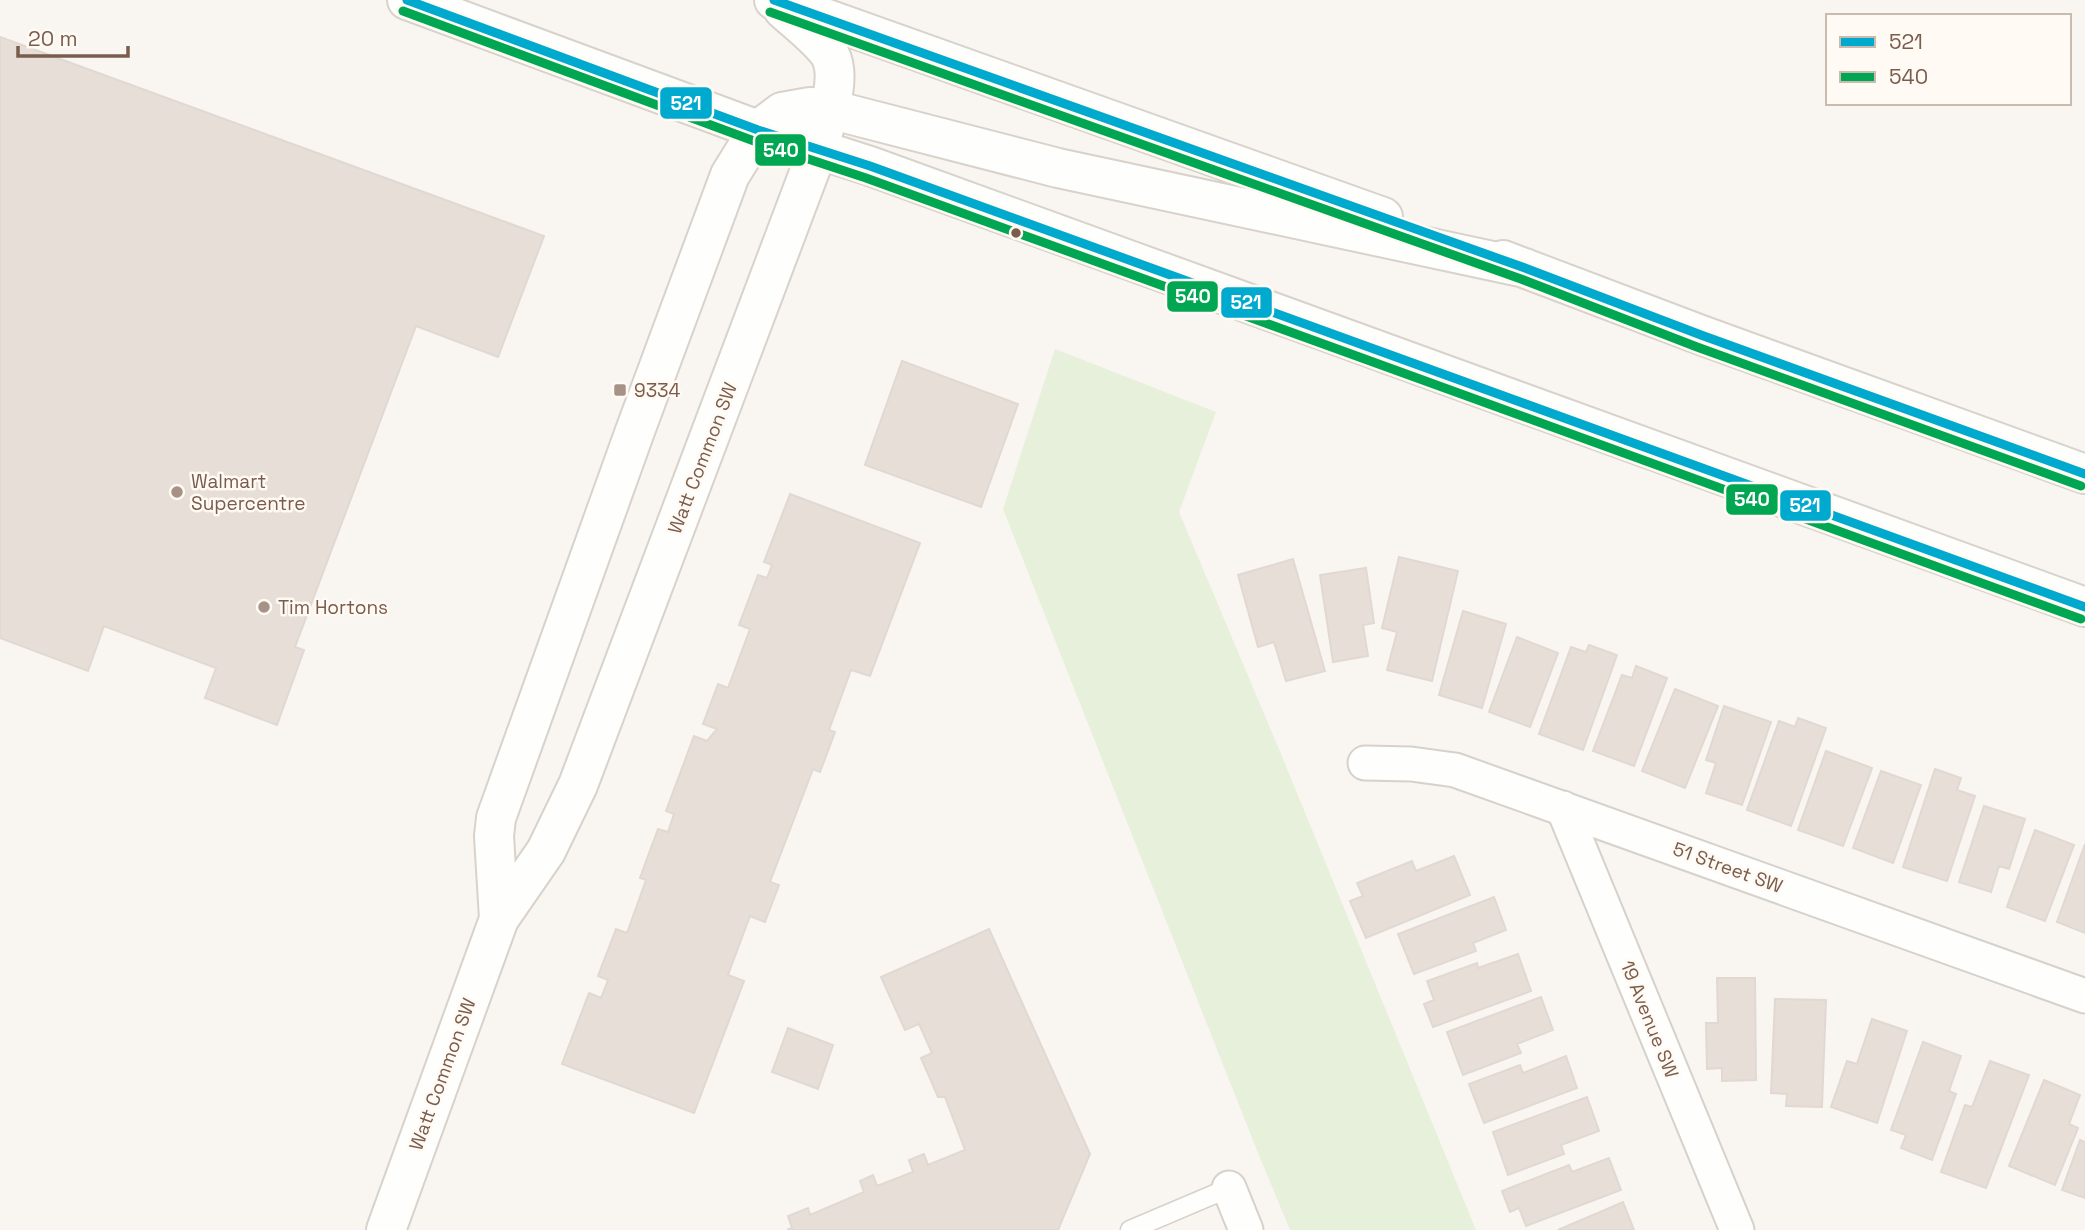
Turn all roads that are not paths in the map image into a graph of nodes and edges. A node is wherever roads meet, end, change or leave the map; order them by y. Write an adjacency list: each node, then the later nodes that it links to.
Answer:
1 (407, 0): 4 (main road)
2 (774, 0): 3 (main road, Watt Common SW); 6 (main road)
3 (829, 109): 4 (main road); 5 (main road, Watt Common SW); 6 (main road)
4 (758, 130): 5 (main road); 11 (main road, Watt Common SW)
5 (818, 149): 8 (main road); 11 (main road, Watt Common SW)
6 (1525, 268): 7 (main road)
7 (2085, 474)
8 (2085, 607)
9 (1365, 763): 10 (street, 51 Street SW)
10 (1563, 808): 12 (street, 51 Street SW); 17 (street, 19 Avenue SW)
11 (499, 919): 14 (main road, Watt Common SW)
12 (2085, 996)
13 (1229, 1188): 15 (lane); 16 (street)
14 (386, 1230)
15 (1130, 1230)
16 (1246, 1230)
17 (1737, 1230)

